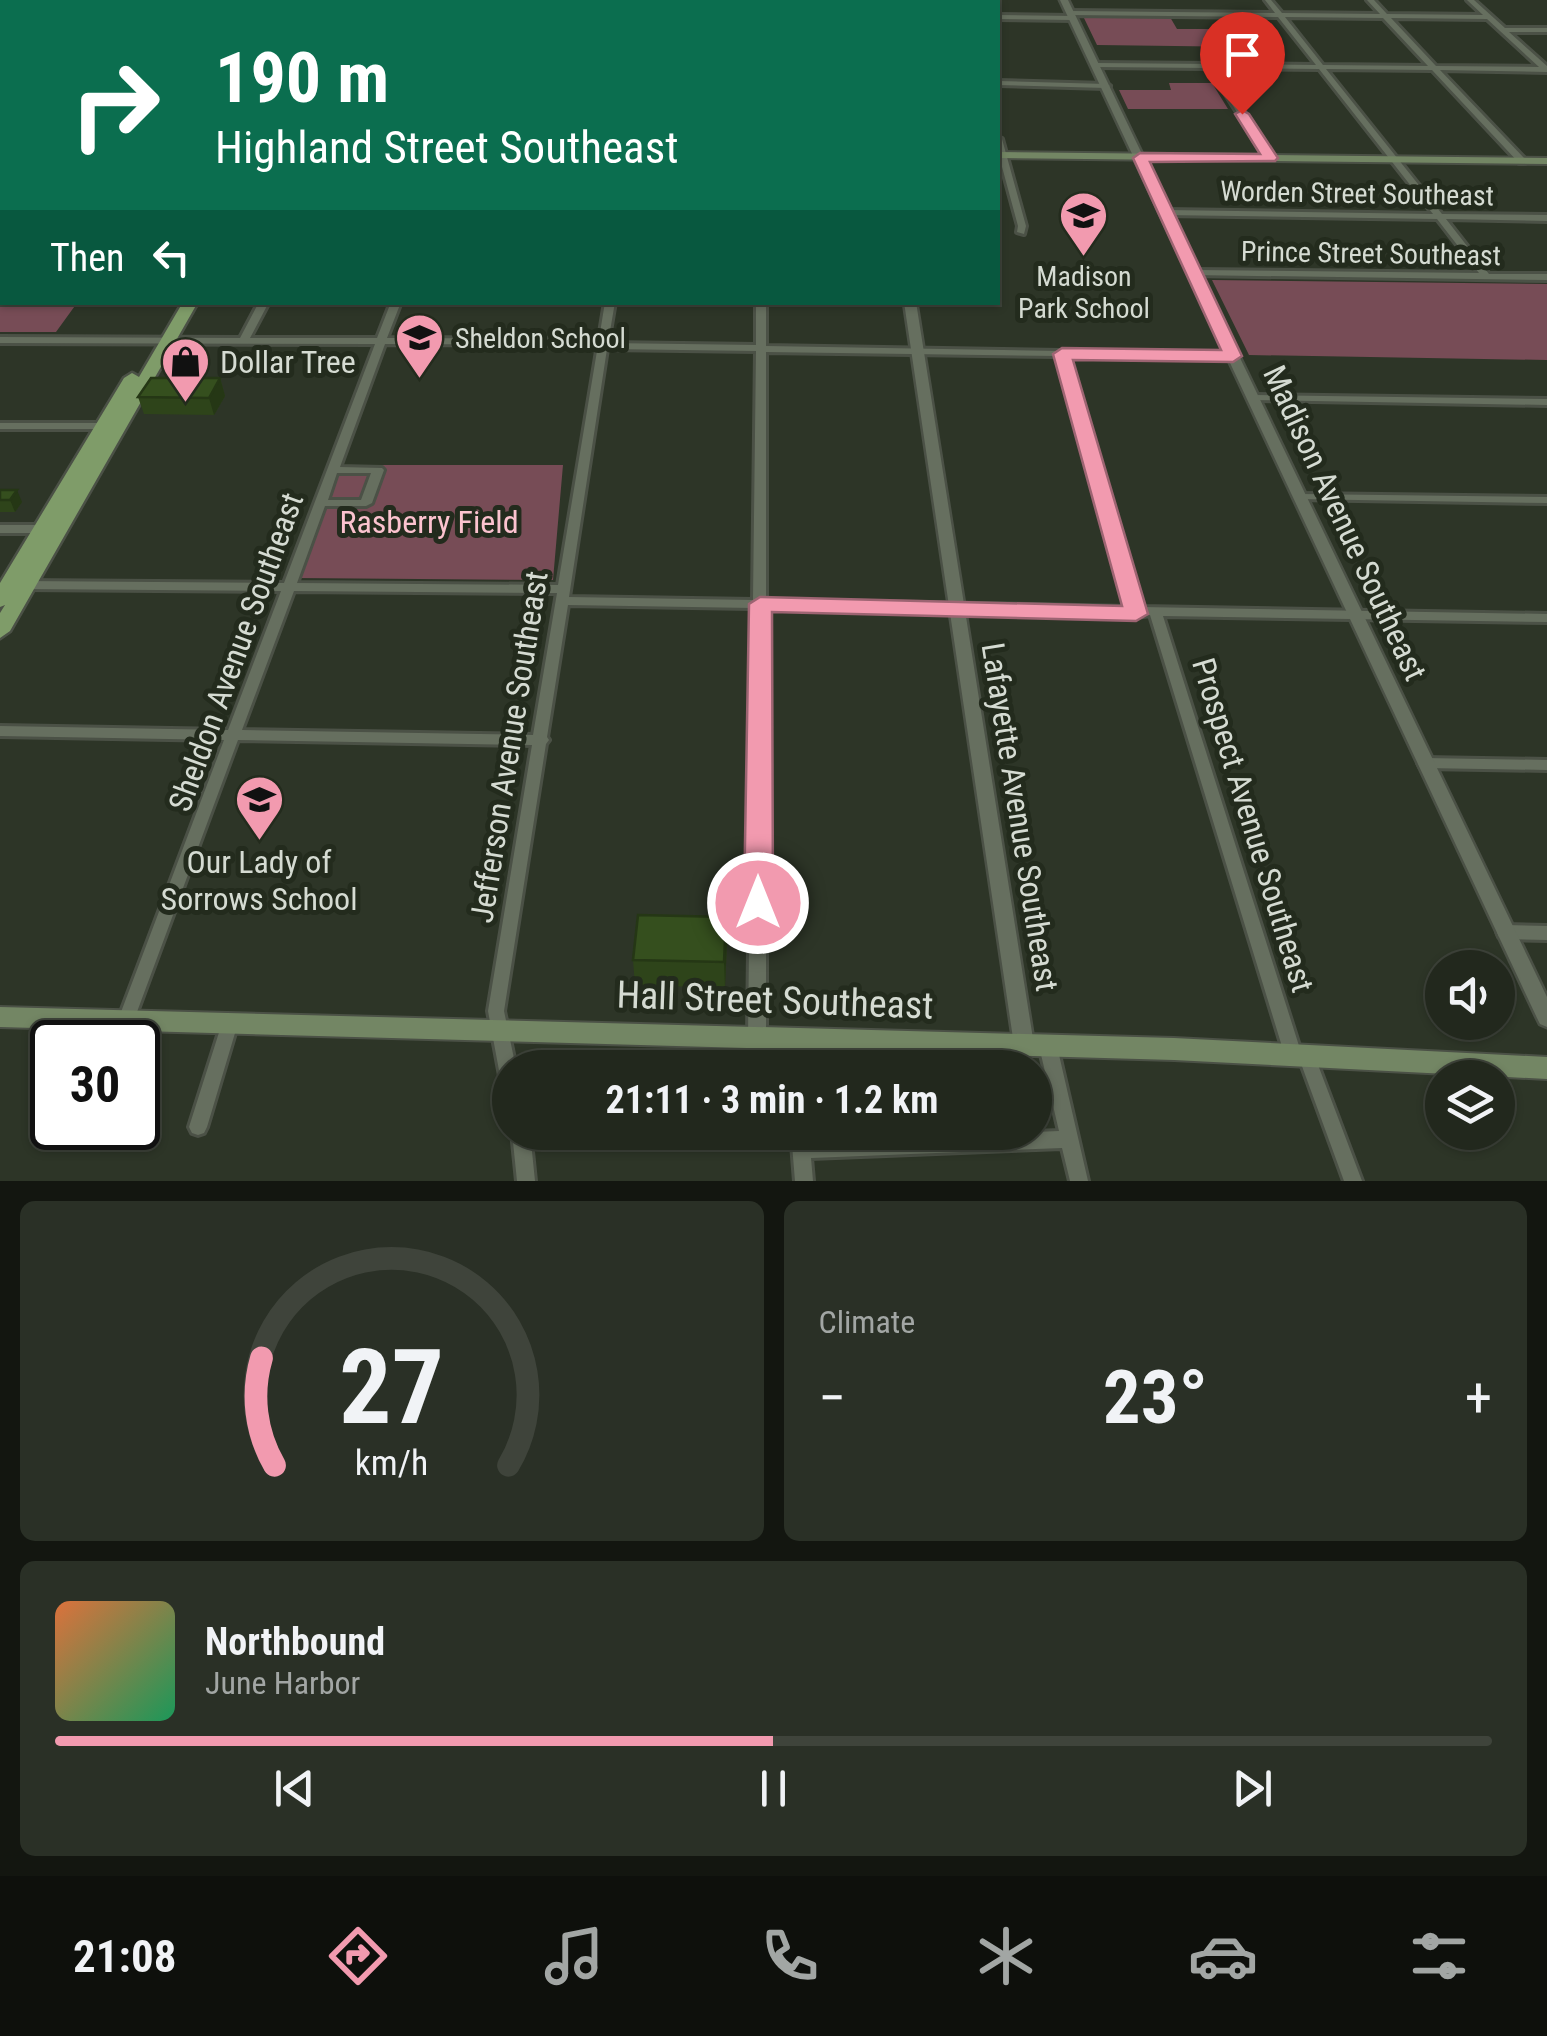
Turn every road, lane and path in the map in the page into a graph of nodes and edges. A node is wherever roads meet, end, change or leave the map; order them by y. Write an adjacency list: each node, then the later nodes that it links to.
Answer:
1 (1064, 0): 7 (street, Madison Avenue Southeast)
2 (1168, 0): 6 (street)
3 (1268, 0): 8 (street)
4 (1370, 0): 9 (street)
5 (1470, 0): 11 (street)
6 (1177, 14): 7 (street); 8 (street)
7 (1071, 15): 10 (street); 14 (street, Madison Avenue Southeast)
8 (1280, 15): 9 (street); 16 (street)
9 (1385, 16): 11 (street); 17 (street)
10 (1000, 17)
11 (1489, 17): 12 (street)
12 (1503, 30): 13 (street); 18 (street)
13 (1547, 30)
14 (1096, 65): 15 (street); 20 (street, Madison Avenue Southeast)
15 (1211, 66): 16 (street); 23 (street)
16 (1322, 68): 17 (street); 24 (street)
17 (1433, 68): 18 (street); 25 (street)
18 (1547, 69)
19 (1000, 83): 20 (street)
20 (1106, 86): 22 (street, Madison Avenue Southeast)
21 (1000, 155): 22 (main road); 30 (street)
22 (1140, 158): 23 (main road); 27 (street, Madison Avenue Southeast)
23 (1270, 158): 24 (main road)
24 (1394, 160): 25 (main road); 28 (street)
25 (1522, 161): 26 (main road)
26 (1547, 161)
27 (1166, 213): 28 (street, Worden Street Southeast); 31 (street, Madison Avenue Southeast)
28 (1438, 216): 29 (street, Worden Street Southeast); 32 (street)
29 (1547, 218)
30 (1021, 232)
31 (1195, 273): 32 (street, Prince Street Southeast); 49 (street, Madison Avenue Southeast)
32 (1487, 276): 33 (street, Prince Street Southeast)
33 (1547, 277)
34 (176, 305): 42 (main road)
35 (189, 305): 42 (main road)
36 (262, 305): 41 (street)
37 (395, 305): 44 (street, Sheldon Avenue Southeast)
38 (610, 305): 45 (street, Jefferson Avenue Southeast)
39 (761, 305): 46 (street)
40 (910, 305): 47 (street, Lafayette Avenue Southeast)
41 (245, 338): 42 (street); 44 (street)
42 (163, 339): 43 (street); 53 (main road)
43 (0, 340)
44 (383, 340): 45 (street); 54 (street, Sheldon Avenue Southeast)
45 (603, 344): 46 (street); 62 (street, Jefferson Avenue Southeast)
46 (761, 349): 47 (street); 63 (street)
47 (918, 351): 48 (street); 64 (street, Lafayette Avenue Southeast)
48 (1062, 354): 49 (street); 65 (street)
49 (1233, 356): 50 (street, Madison Avenue Southeast)
50 (1254, 398): 51 (street); 55 (street, Madison Avenue Southeast)
51 (1547, 402)
52 (0, 426): 53 (street)
53 (111, 426): 59 (main road)
54 (333, 470): 57 (street, Sheldon Avenue Southeast); 57 (street)
55 (1300, 497): 56 (street); 67 (street, Madison Avenue Southeast)
56 (1547, 500)
57 (322, 504): 60 (street, Sheldon Avenue Southeast)
58 (0, 529): 59 (street)
59 (51, 529): 61 (main road)
60 (292, 586): 61 (street); 62 (street); 71 (street, Sheldon Avenue Southeast)
61 (12, 590): 69 (main road)
62 (565, 595): 63 (street); 72 (street, Jefferson Avenue Southeast)
63 (760, 604): 64 (street); 84 (street)
64 (957, 610): 65 (street); 86 (street, Lafayette Avenue Southeast)
65 (1136, 614): 66 (street)
66 (1156, 614): 67 (street); 89 (street, Prospect Avenue Southeast)
67 (1356, 616): 68 (street); 73 (street, Madison Avenue Southeast)
68 (1547, 618)
69 (0, 630)
70 (0, 731): 71 (street)
71 (236, 736): 72 (street); 78 (street, Sheldon Avenue Southeast)
72 (542, 740): 83 (street, Jefferson Avenue Southeast)
73 (1425, 763): 74 (street); 75 (street, Madison Avenue Southeast)
74 (1547, 765)
75 (1505, 932): 76 (street); 77 (street, Madison Avenue Southeast)
76 (1547, 933)
77 (1547, 1018)
78 (126, 1020)
79 (160, 1021): 82 (main road, Hall Street Southeast)
80 (2, 1022): 81 (main road, Hall Street Southeast)
81 (30, 1022)
82 (230, 1024): 83 (main road, Hall Street Southeast); 91 (street)
83 (497, 1028): 84 (main road, Hall Street Southeast); 87 (street, Jefferson Avenue Southeast)
84 (757, 1037): 85 (main road, Hall Street Southeast)
85 (792, 1038): 86 (main road, Hall Street Southeast); 88 (street)
86 (1036, 1045): 89 (main road, Hall Street Southeast); 93 (street, Lafayette Avenue Southeast)
87 (502, 1050)
88 (793, 1050)
89 (1299, 1053): 90 (main road, Hall Street Southeast); 99 (street, Prospect Avenue Southeast)
90 (1547, 1068)
91 (198, 1127)
92 (1052, 1139): 93 (street)
93 (1070, 1139): 98 (street, Lafayette Avenue Southeast)
94 (523, 1150): 96 (street)
95 (802, 1150): 97 (street)
96 (526, 1181)
97 (804, 1181)
98 (1079, 1181)
99 (1353, 1181)

